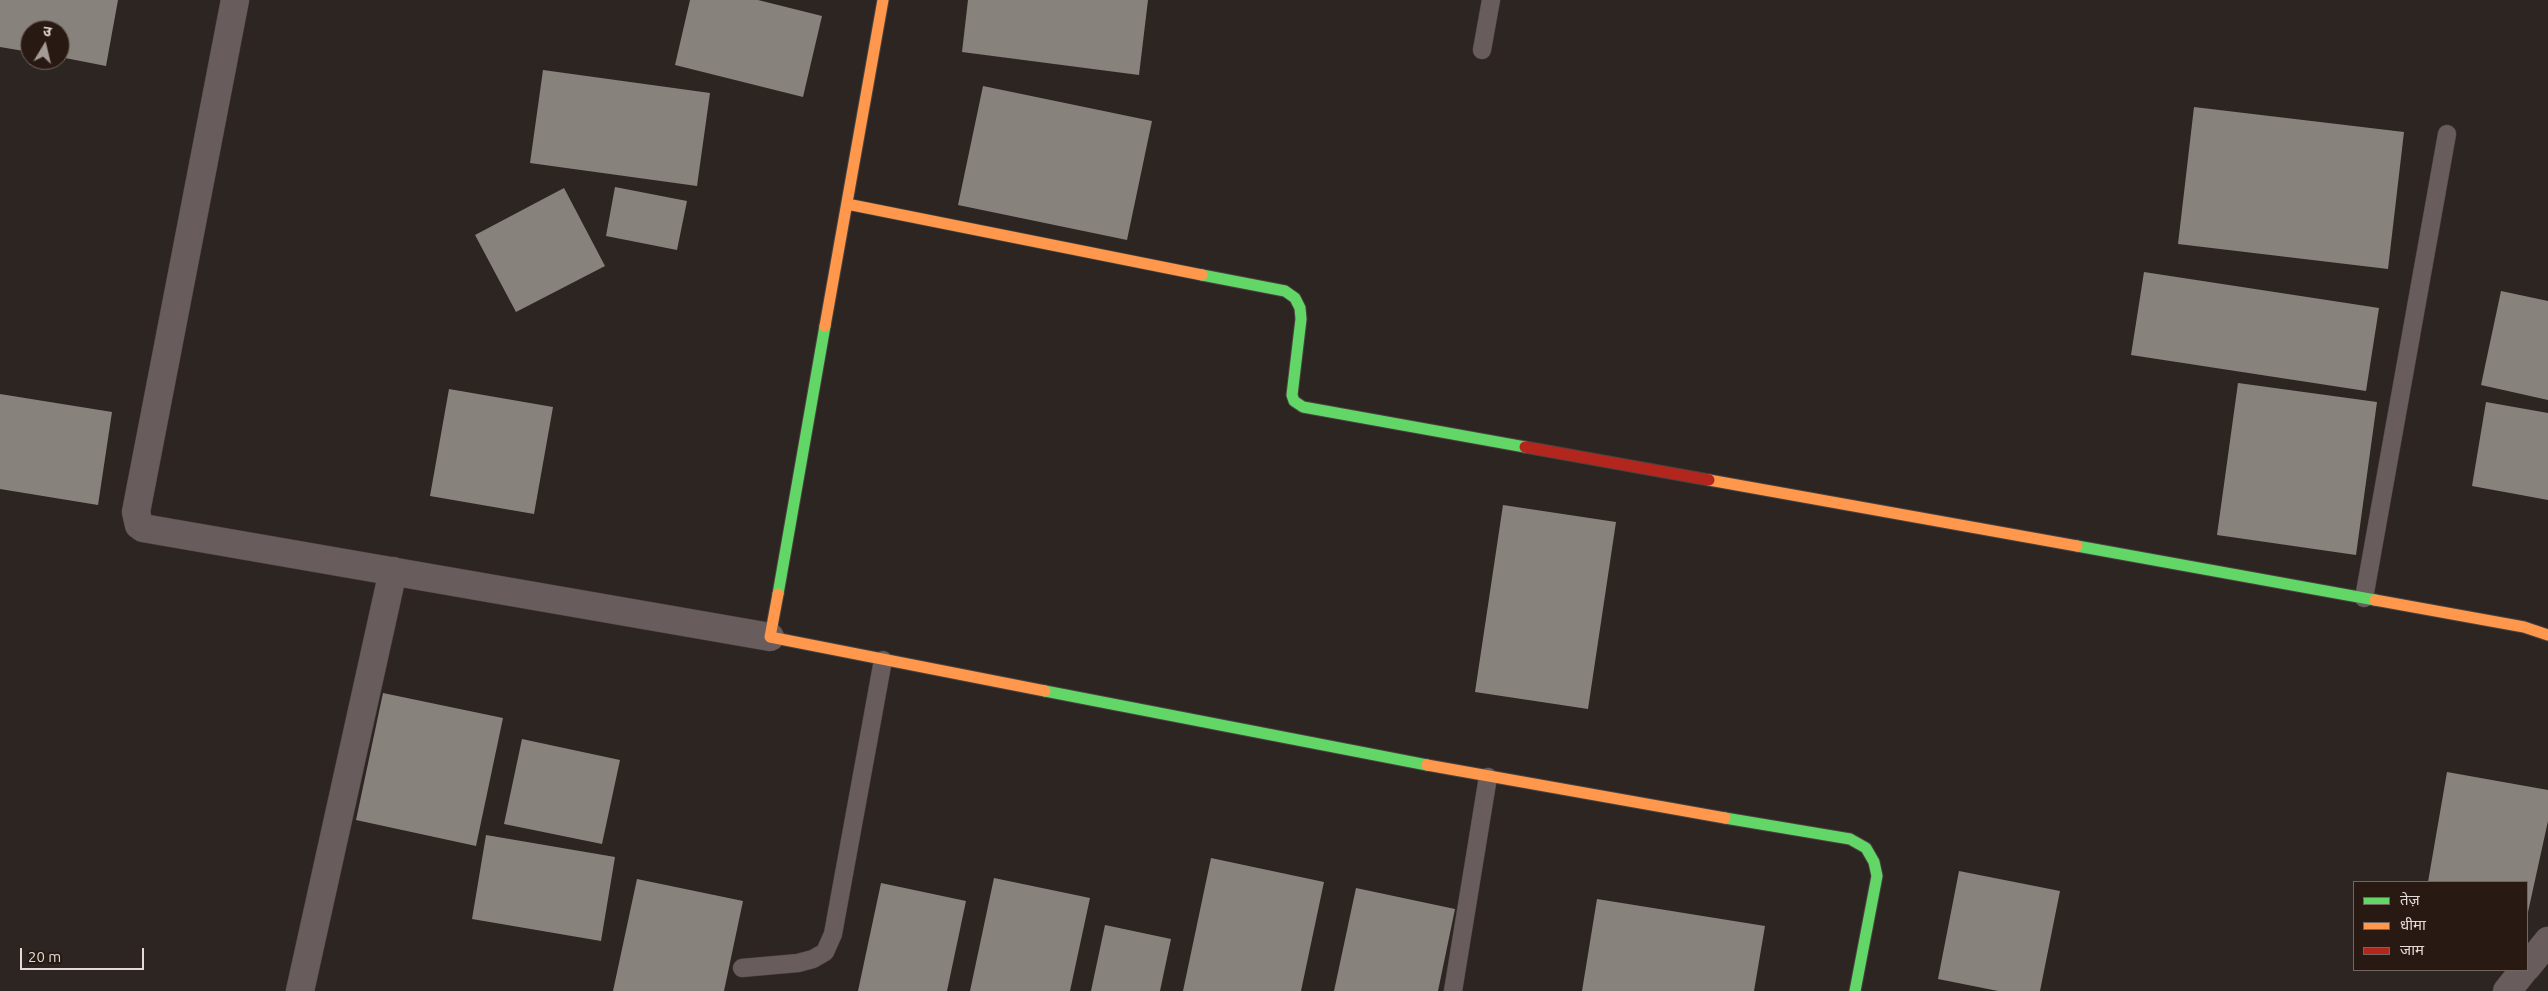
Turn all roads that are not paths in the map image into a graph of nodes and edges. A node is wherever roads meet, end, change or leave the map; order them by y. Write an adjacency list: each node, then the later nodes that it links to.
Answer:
1 (235, 0): 7 (street)
2 (883, 0): 6 (street)
3 (1491, 0): 4 (lane)
4 (1482, 50)
5 (2447, 134): 8 (lane)
6 (847, 204): 8 (street); 10 (street)
7 (393, 571): 10 (street); 17 (street)
8 (2364, 598): 9 (street)
9 (2548, 635)
10 (770, 637): 11 (street)
11 (883, 660): 12 (street); 15 (lane)
12 (1488, 777): 18 (lane); 19 (street)
13 (2548, 941): 14 (street)
14 (2528, 966)
15 (742, 968)
16 (2523, 971): 20 (street)
17 (300, 991)
18 (1452, 991)
19 (1856, 991)
20 (2507, 991)

